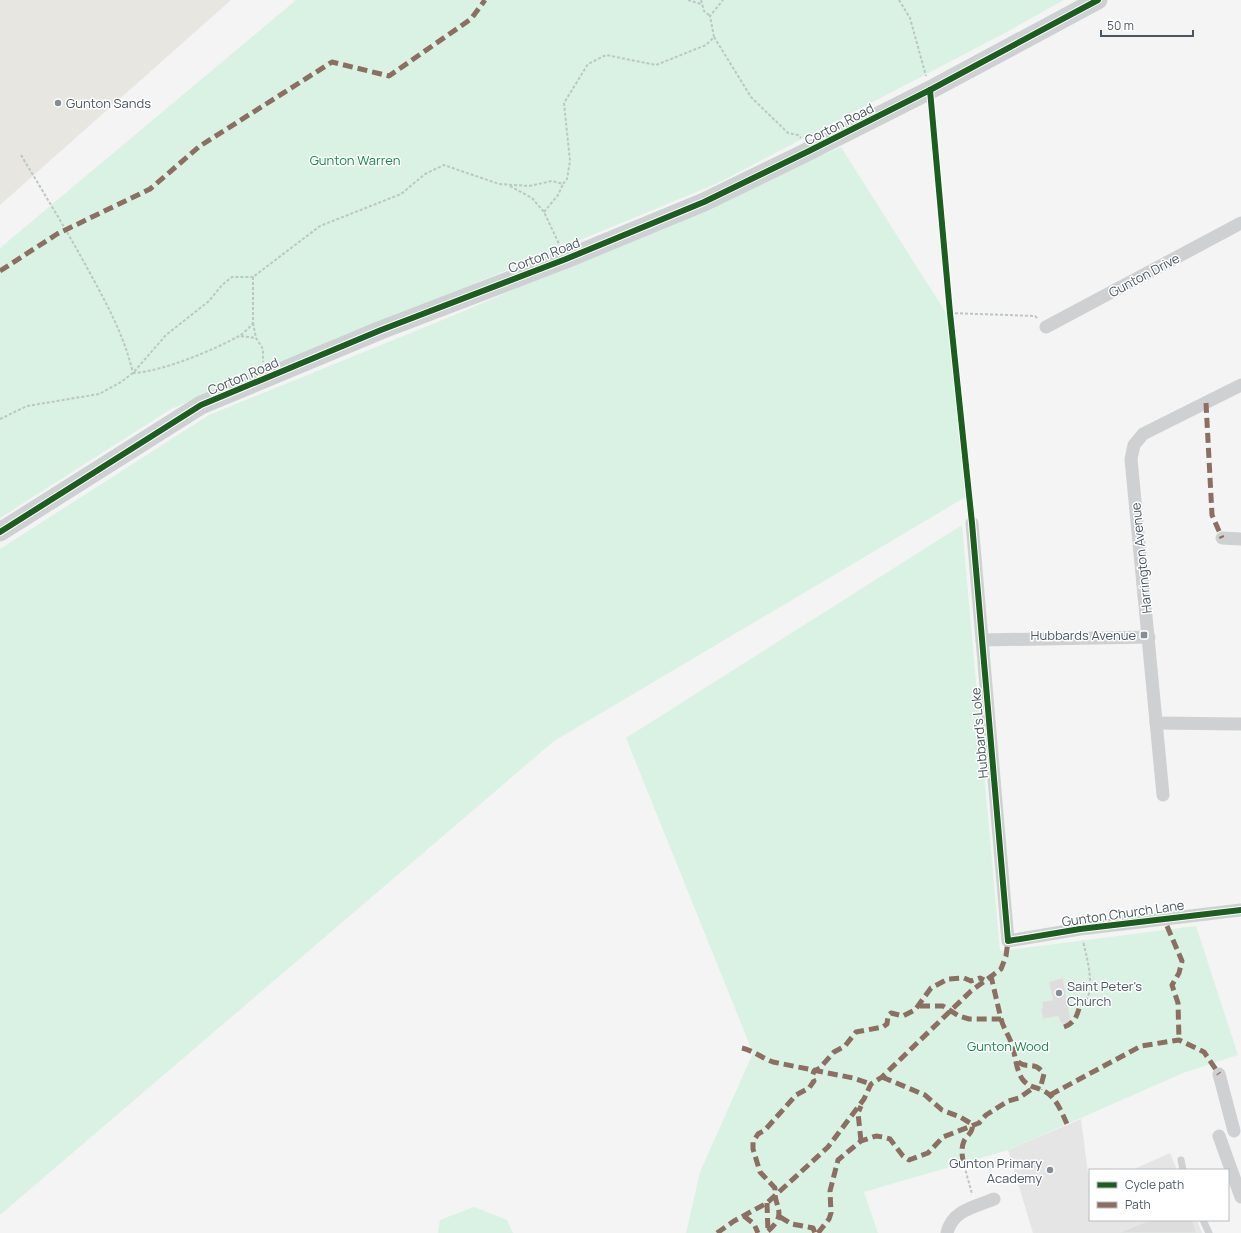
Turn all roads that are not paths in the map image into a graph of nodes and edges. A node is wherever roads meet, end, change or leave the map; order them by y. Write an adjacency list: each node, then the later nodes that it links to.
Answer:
1 (1098, 0): 6 (main road, Corton Road)
2 (1241, 223): 3 (street, Gunton Drive)
3 (1046, 327)
4 (1241, 386): 9 (street, Harrington Avenue)
5 (972, 523): 10 (street, Hubbard's Loke)
6 (0, 532)
7 (1222, 538): 8 (street)
8 (1241, 539)
9 (1149, 637): 10 (street); 11 (street, Harrington Avenue)
10 (982, 640): 15 (street, Hubbard's Loke)
11 (1156, 723): 12 (street); 13 (street, Harrington Avenue)
12 (1241, 724)
13 (1163, 795)
14 (1241, 910): 15 (street, Gunton Church Lane)
15 (1008, 941)
16 (1219, 1074): 17 (street)
17 (1238, 1131): 20 (street)
18 (1180, 1160): 19 (lane)
19 (1183, 1169)
20 (1227, 1169)
21 (1229, 1172): 22 (street)
22 (1241, 1198)
23 (994, 1199): 25 (street)
24 (1203, 1221): 26 (lane)
25 (947, 1233)
26 (1209, 1233)

